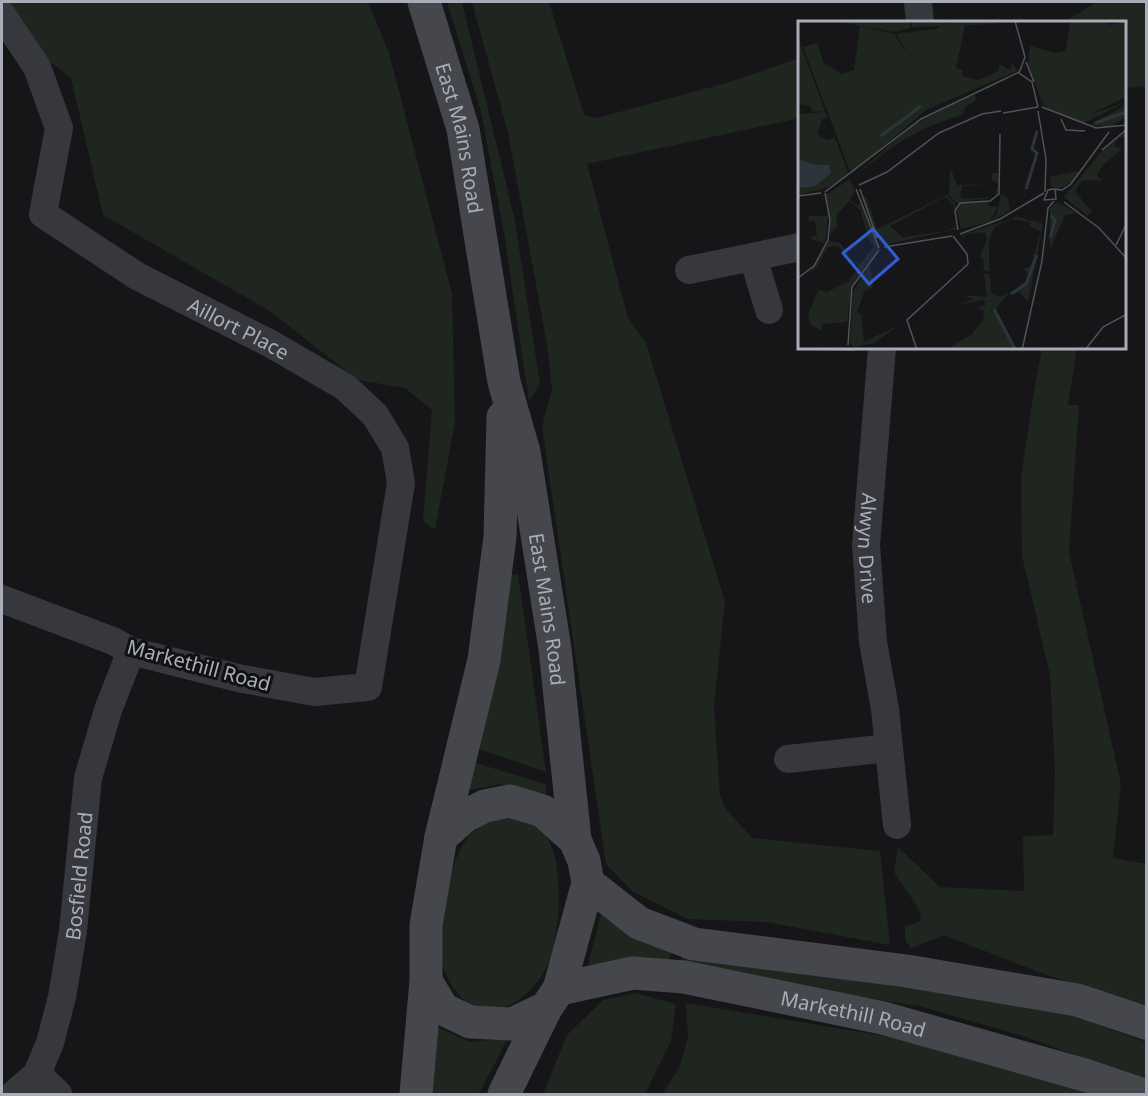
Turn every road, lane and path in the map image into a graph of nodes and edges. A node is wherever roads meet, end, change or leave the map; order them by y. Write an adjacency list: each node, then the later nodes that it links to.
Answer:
1 (424, 2): 10 (main road, East Mains Road)
2 (918, 2): 4 (street)
3 (2, 15): 13 (street, Aillort Place)
4 (920, 21)
5 (798, 247): 6 (street)
6 (753, 257): 7 (street); 8 (street)
7 (689, 270)
8 (769, 310)
9 (882, 350): 14 (street, Alwyn Drive)
10 (504, 382): 17 (main road, East Mains Road); 18 (main road, East Mains Road)
11 (2, 599): 12 (street, Markethill Road)
12 (131, 651): 13 (street, Markethill Road); 23 (street, Bosfield Road)
13 (368, 687)
14 (889, 748): 15 (street); 16 (street, Alwyn Drive)
15 (788, 759)
16 (897, 825)
17 (441, 837): 18 (main road); 20 (main road)
18 (575, 840): 19 (main road)
19 (588, 883): 21 (main road); 22 (main road)
20 (426, 981): 21 (main road); 26 (main road)
21 (553, 999): 27 (main road); 28 (main road, Markethill Road)
22 (1146, 1023)
23 (37, 1074): 24 (street, Bosfield Road); 25 (street)
24 (14, 1095)
25 (58, 1095)
26 (416, 1095)
27 (504, 1095)
28 (1141, 1095)

